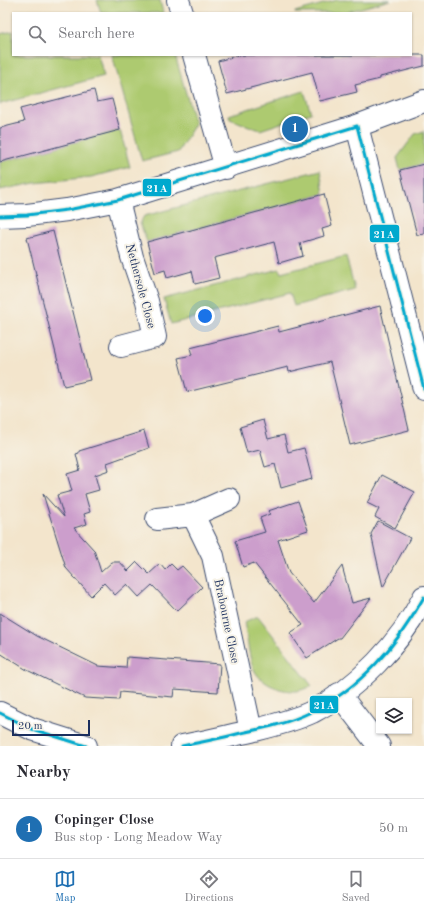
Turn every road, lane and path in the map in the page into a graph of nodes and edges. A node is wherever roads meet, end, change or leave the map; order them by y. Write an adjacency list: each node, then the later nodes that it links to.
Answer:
1 (178, 0): 2 (street)
2 (182, 12)
3 (194, 56): 6 (street)
4 (424, 101): 5 (street)
5 (357, 126): 6 (street); 10 (street)
6 (226, 168): 7 (street)
7 (118, 200): 8 (street); 9 (street, Nethersole Close)
8 (0, 216)
9 (120, 346)
10 (424, 389)
11 (229, 498): 12 (street)
12 (194, 515): 13 (street); 17 (street, Brabourne Close)
13 (157, 519)
14 (424, 597): 15 (street)
15 (339, 694): 17 (street); 20 (street)
16 (0, 713): 18 (street)
17 (251, 731): 19 (street)
18 (86, 746)
19 (182, 746)
20 (379, 746)

